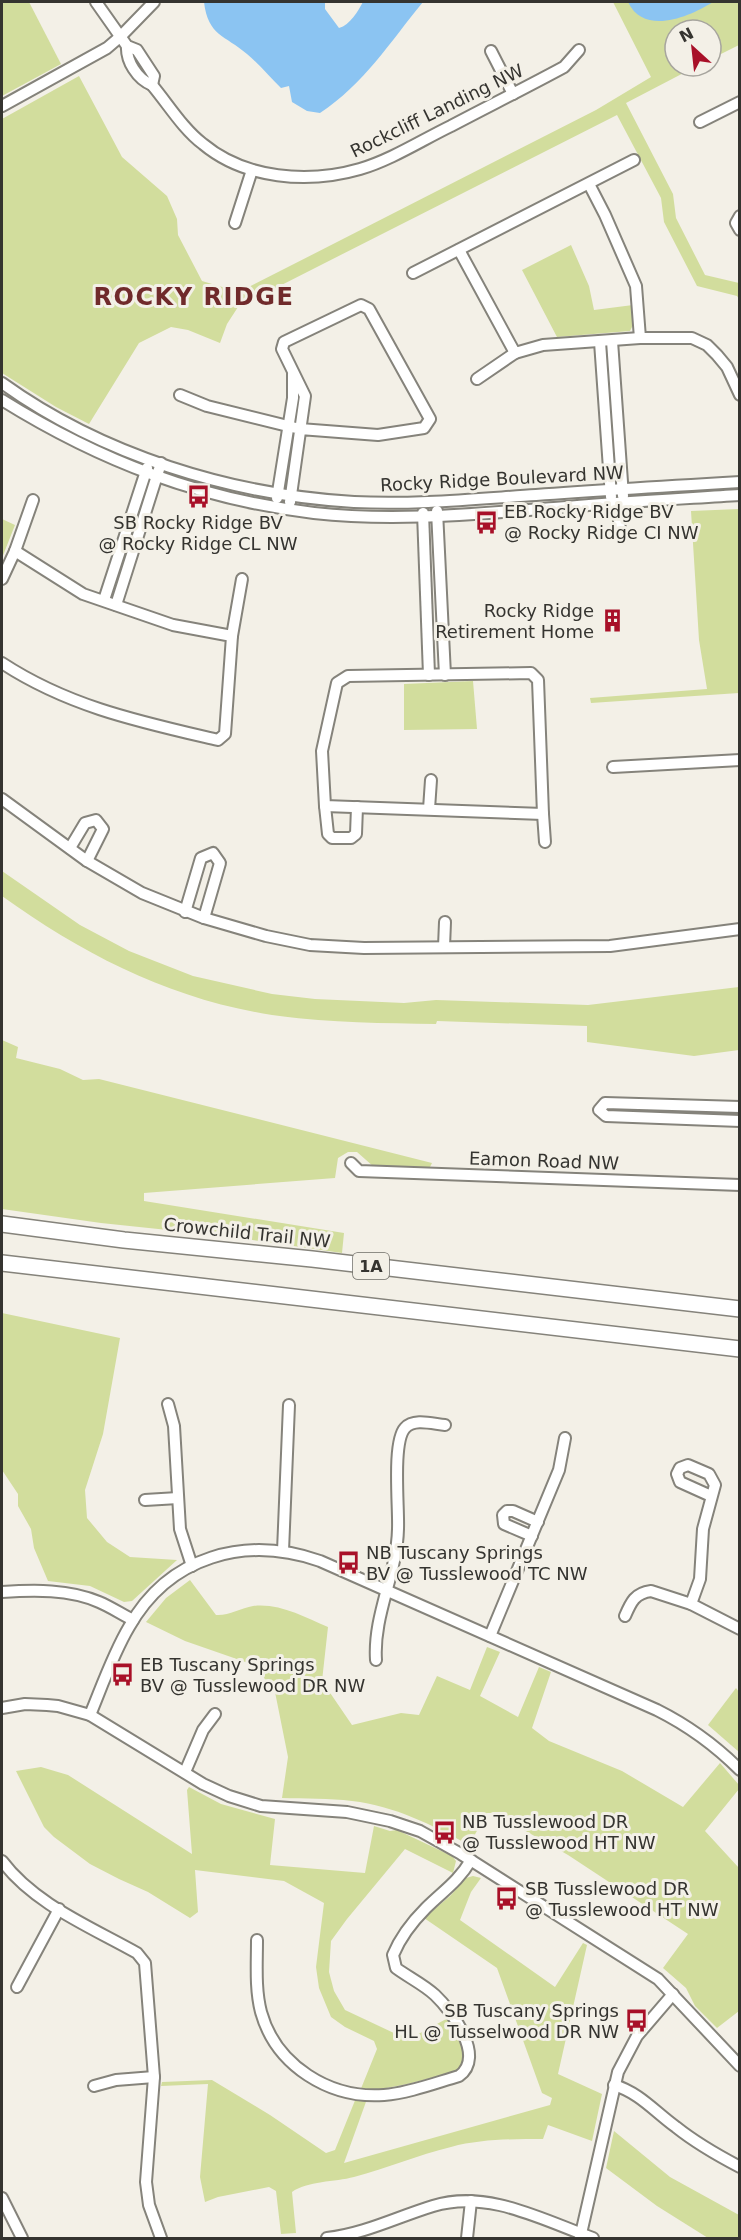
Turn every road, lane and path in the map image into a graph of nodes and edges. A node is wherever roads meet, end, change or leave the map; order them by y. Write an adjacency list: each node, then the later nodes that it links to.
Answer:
1 (96, 2): 3 (street, Rockcliff Landing NW)
2 (154, 2): 3 (street)
3 (124, 41): 8 (street); 11 (street, Rockcliff Landing NW)
4 (579, 50): 6 (street, Rockcliff Landing NW)
5 (491, 51): 6 (street)
6 (513, 94): 11 (street, Rockcliff Landing NW)
7 (740, 102): 9 (street)
8 (2, 106)
9 (700, 122)
10 (634, 160): 12 (street)
11 (252, 170): 14 (street)
12 (589, 184): 16 (street); 18 (street)
13 (740, 216): 15 (street)
14 (235, 223)
15 (740, 230)
16 (459, 250): 17 (street); 21 (street)
17 (413, 273)
18 (640, 338): 19 (street); 25 (street)
19 (612, 341): 20 (street); 33 (street)
20 (600, 342): 21 (street); 34 (street)
21 (515, 353): 22 (street)
22 (477, 379)
23 (2, 383): 28 (street, Rocky Ridge Boulevard NW)
24 (180, 395): 27 (street)
25 (740, 396)
26 (2, 400): 30 (street, Rocky Ridge Boulevard NW)
27 (295, 428): 27 (street); 35 (street); 36 (street)
28 (150, 459): 29 (street, Rocky Ridge Boulevard NW); 30 (street)
29 (161, 463): 31 (street); 35 (street, Rocky Ridge Boulevard NW)
30 (145, 473): 31 (street, Rocky Ridge Boulevard NW); 50 (street)
31 (158, 478): 42 (street, Rocky Ridge Boulevard NW); 51 (street)
32 (740, 482): 33 (street, Rocky Ridge Boulevard NW)
33 (622, 489): 34 (street, Rocky Ridge Boulevard NW); 41 (street)
34 (610, 490): 39 (street, Rocky Ridge Boulevard NW); 41 (street)
35 (278, 494): 36 (street, Rocky Ridge Boulevard NW); 42 (street)
36 (291, 495): 40 (street, Rocky Ridge Boulevard NW); 43 (street)
37 (740, 495): 41 (street, Rocky Ridge Boulevard NW)
38 (33, 500): 47 (street)
39 (436, 502): 40 (street, Rocky Ridge Boulevard NW); 44 (street)
40 (422, 503): 45 (street)
41 (617, 503): 44 (street, Rocky Ridge Boulevard NW); 46 (street)
42 (276, 507): 43 (street, Rocky Ridge Boulevard NW)
43 (289, 508): 45 (street, Rocky Ridge Boulevard NW)
44 (437, 516): 45 (street, Rocky Ridge Boulevard NW); 55 (street)
45 (423, 517): 54 (street)
46 (621, 538)
47 (15, 551): 48 (street); 50 (street)
48 (2, 579)
49 (242, 579): 52 (street)
50 (104, 600): 51 (street)
51 (116, 605): 52 (street)
52 (232, 636): 53 (street)
53 (2, 663)
54 (429, 675): 55 (street); 60 (street)
55 (446, 675): 63 (street)
56 (740, 760): 57 (street)
57 (613, 767)
58 (431, 780): 62 (street)
59 (2, 799): 65 (street)
60 (325, 806): 61 (street); 61 (street)
61 (357, 807): 62 (street)
62 (429, 809): 63 (street)
63 (543, 814): 64 (street)
64 (545, 842)
65 (70, 848): 66 (street); 66 (street)
66 (87, 861): 67 (street)
67 (185, 912): 68 (street); 68 (street)
68 (204, 918): 71 (street)
69 (445, 922): 71 (street)
70 (740, 929): 71 (street)
71 (444, 947)
72 (740, 1107): 73 (street)
73 (740, 1121)
74 (351, 1163): 75 (street, Eamon Road NW)
75 (740, 1185)
76 (2, 1224): 78 (highway, Crowchild Trail NW / 1A)
77 (2, 1263): 79 (highway, 1A)
78 (740, 1310)
79 (740, 1349)
80 (168, 1404): 85 (street)
81 (289, 1405): 89 (street)
82 (445, 1425): 91 (street)
83 (565, 1438): 87 (street)
84 (711, 1496): 93 (street)
85 (178, 1498): 86 (street); 90 (street)
86 (145, 1500)
87 (538, 1522): 88 (street); 88 (street)
88 (532, 1536): 97 (street)
89 (283, 1551): 90 (street); 91 (street)
90 (192, 1566): 95 (street)
91 (387, 1591): 97 (street); 98 (street)
92 (2, 1592): 95 (street)
93 (691, 1604): 94 (street); 96 (street)
94 (625, 1616)
95 (133, 1620): 101 (street)
96 (740, 1629)
97 (490, 1636): 102 (street)
98 (376, 1660)
99 (2, 1708): 101 (street)
100 (215, 1714): 103 (street)
101 (90, 1715): 103 (street)
102 (740, 1770)
103 (185, 1772): 104 (street)
104 (471, 1860): 107 (street); 109 (street)
105 (2, 1861): 106 (street)
106 (59, 1909): 108 (street); 111 (street)
107 (258, 1940)
108 (17, 1987)
109 (673, 1994): 110 (street); 113 (street)
110 (740, 2066)
111 (154, 2077): 112 (street); 119 (street)
112 (94, 2085)
113 (614, 2085): 114 (street); 117 (street)
114 (740, 2167)
115 (2, 2198): 118 (street)
116 (471, 2201): 117 (street); 120 (street); 121 (street)
117 (581, 2236): 122 (street)
118 (22, 2238)
119 (161, 2238)
120 (327, 2238)
121 (467, 2238)
122 (593, 2238)

